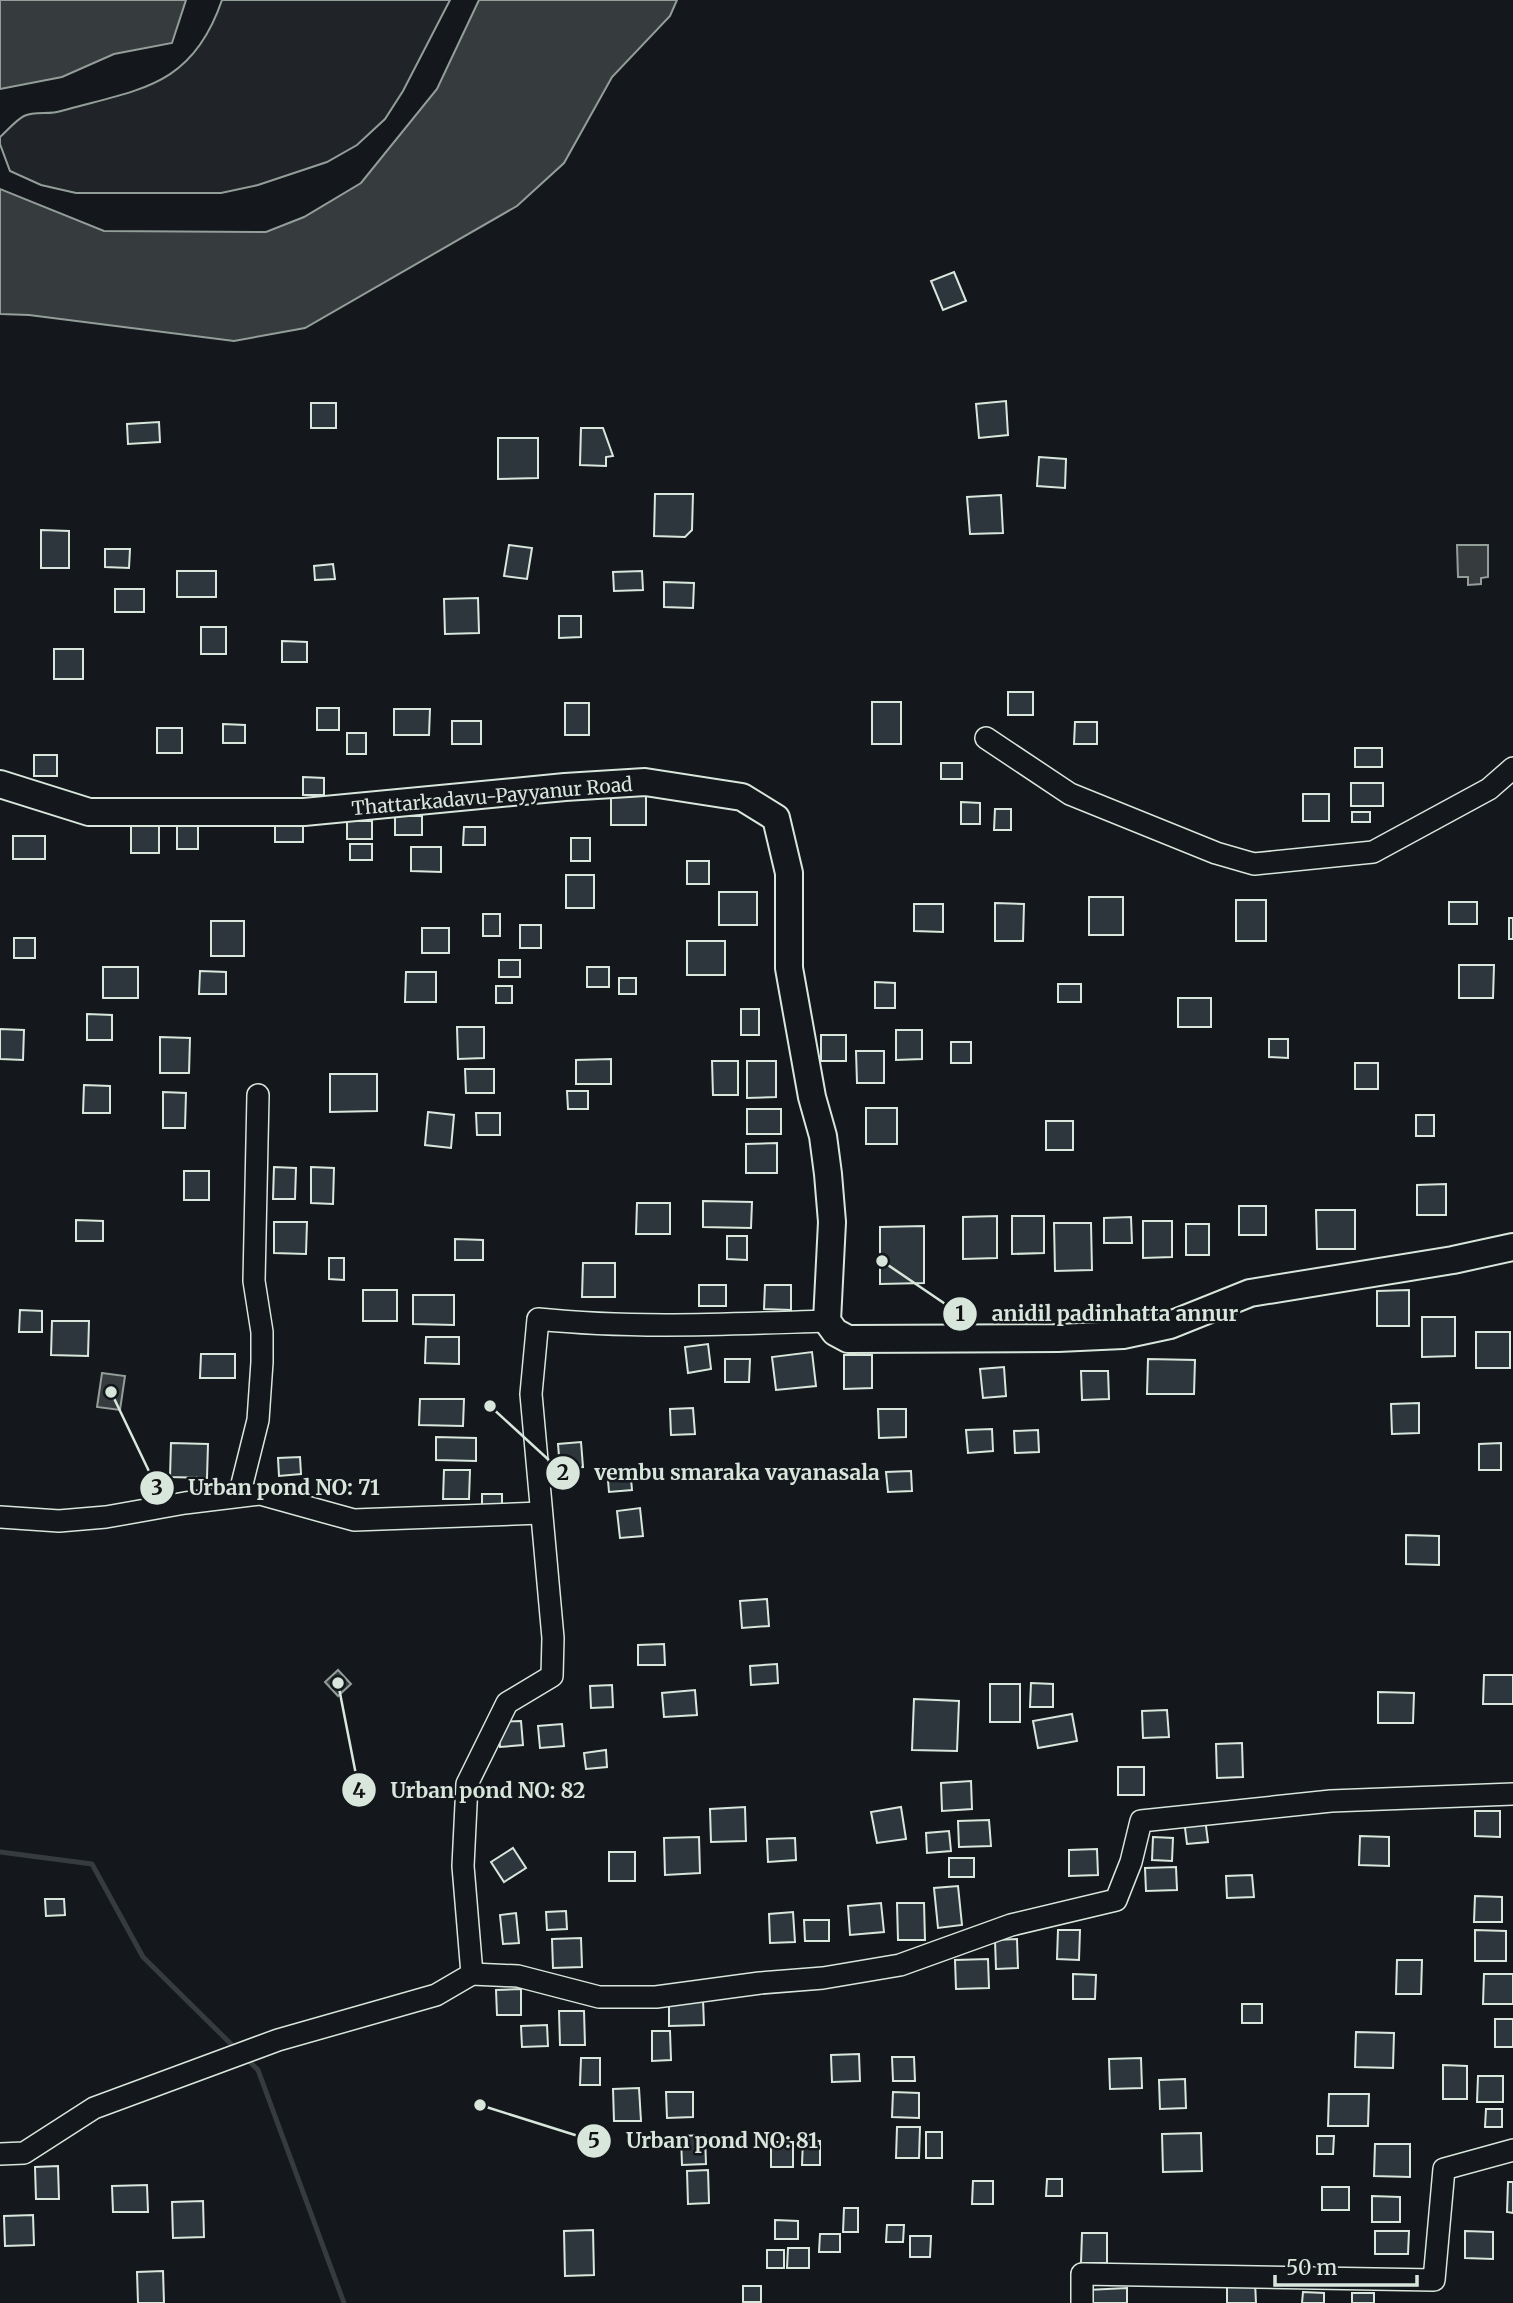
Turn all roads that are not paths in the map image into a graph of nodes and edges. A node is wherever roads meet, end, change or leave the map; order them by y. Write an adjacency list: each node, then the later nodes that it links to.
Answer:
1 (986, 738): 2 (street)
2 (1513, 768)
3 (0, 783): 6 (main road, Thattarkadavu-Payyanur Road)
4 (258, 1095): 7 (street)
5 (1513, 1247): 6 (main road)
6 (827, 1321): 8 (street)
7 (239, 1496): 8 (street); 9 (street)
8 (541, 1513): 11 (street)
9 (0, 1517)
10 (1513, 1794): 11 (street)
11 (472, 1974): 13 (street)
12 (1513, 2150): 14 (street)
13 (0, 2154)
14 (1082, 2303)

